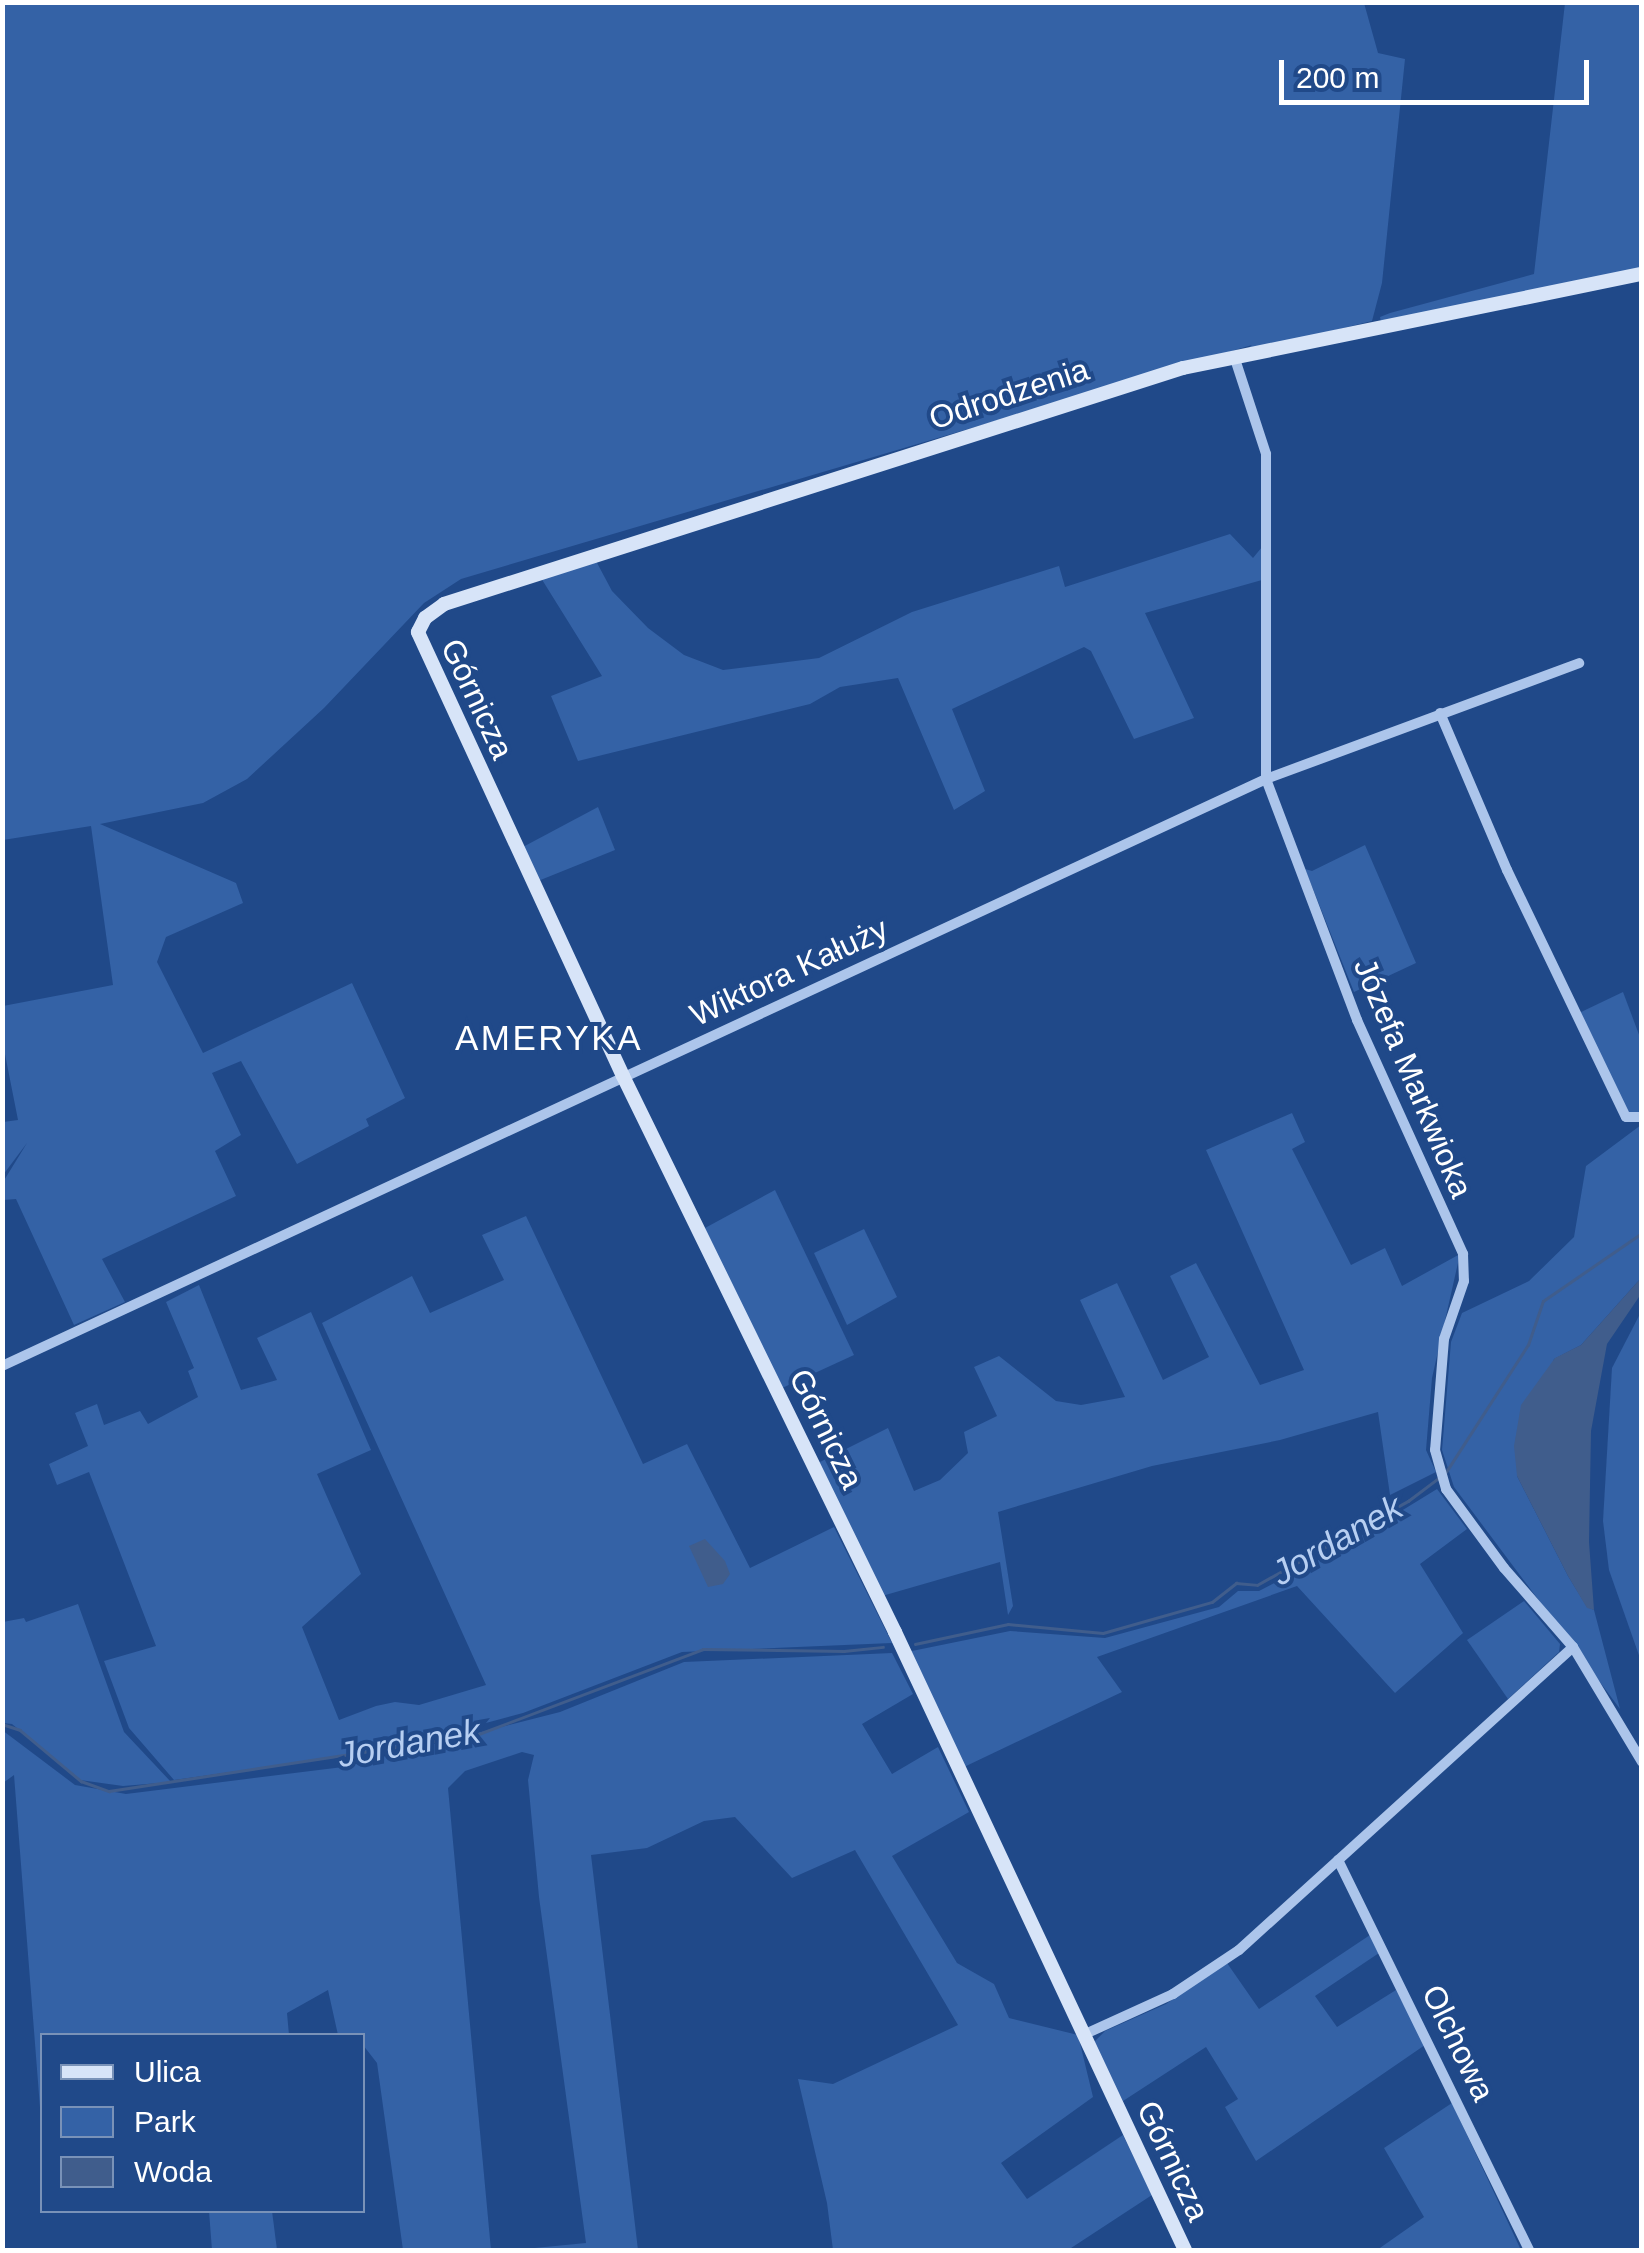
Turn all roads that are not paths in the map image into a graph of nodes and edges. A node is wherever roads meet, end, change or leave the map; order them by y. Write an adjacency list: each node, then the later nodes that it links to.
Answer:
1 (1641, 275): 2 (street, Odrodzenia)
2 (1234, 360): 3 (street, Odrodzenia); 6 (street, Józefa Markwioka)
3 (418, 632): 7 (street, Górnicza)
4 (1579, 663): 5 (street, Wiktora Kałuży)
5 (1440, 713): 6 (street, Wiktora Kałuży); 8 (street)
6 (1266, 779): 7 (street, Wiktora Kałuży); 10 (street, Józefa Markwioka)
7 (623, 1076): 9 (street, Wiktora Kałuży); 13 (street, Górnicza)
8 (1639, 1119)
9 (2, 1366)
10 (1573, 1646): 11 (street, Józefa Markwioka); 12 (street)
11 (1642, 1762)
12 (1338, 1860): 13 (street); 15 (street, Olchowa)
13 (1083, 2036): 14 (street, Górnicza)
14 (1185, 2250)
15 (1529, 2250)

